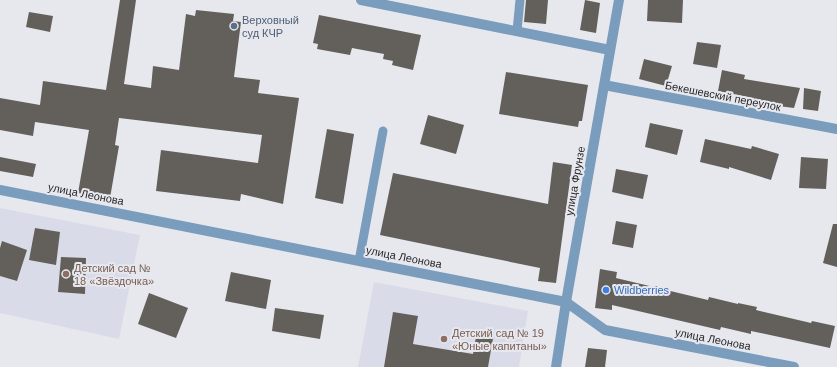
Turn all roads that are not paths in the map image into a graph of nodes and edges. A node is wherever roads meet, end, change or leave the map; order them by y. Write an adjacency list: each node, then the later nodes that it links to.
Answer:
1 (362, 0): 4 (street)
2 (520, 0): 4 (lane)
3 (619, 0): 5 (street, улица Фрунзе)
4 (517, 31): 5 (street)
5 (610, 50): 6 (street, улица Фрунзе)
6 (604, 85): 7 (street, Бекешевский переулок); 11 (street, улица Фрунзе)
7 (837, 130)
8 (384, 131): 10 (lane)
9 (0, 190): 10 (street, улица Леонова)
10 (359, 261): 11 (street, улица Леонова)
11 (566, 302): 12 (street, улица Фрунзе); 13 (street, улица Леонова)
12 (556, 367)
13 (794, 367)

